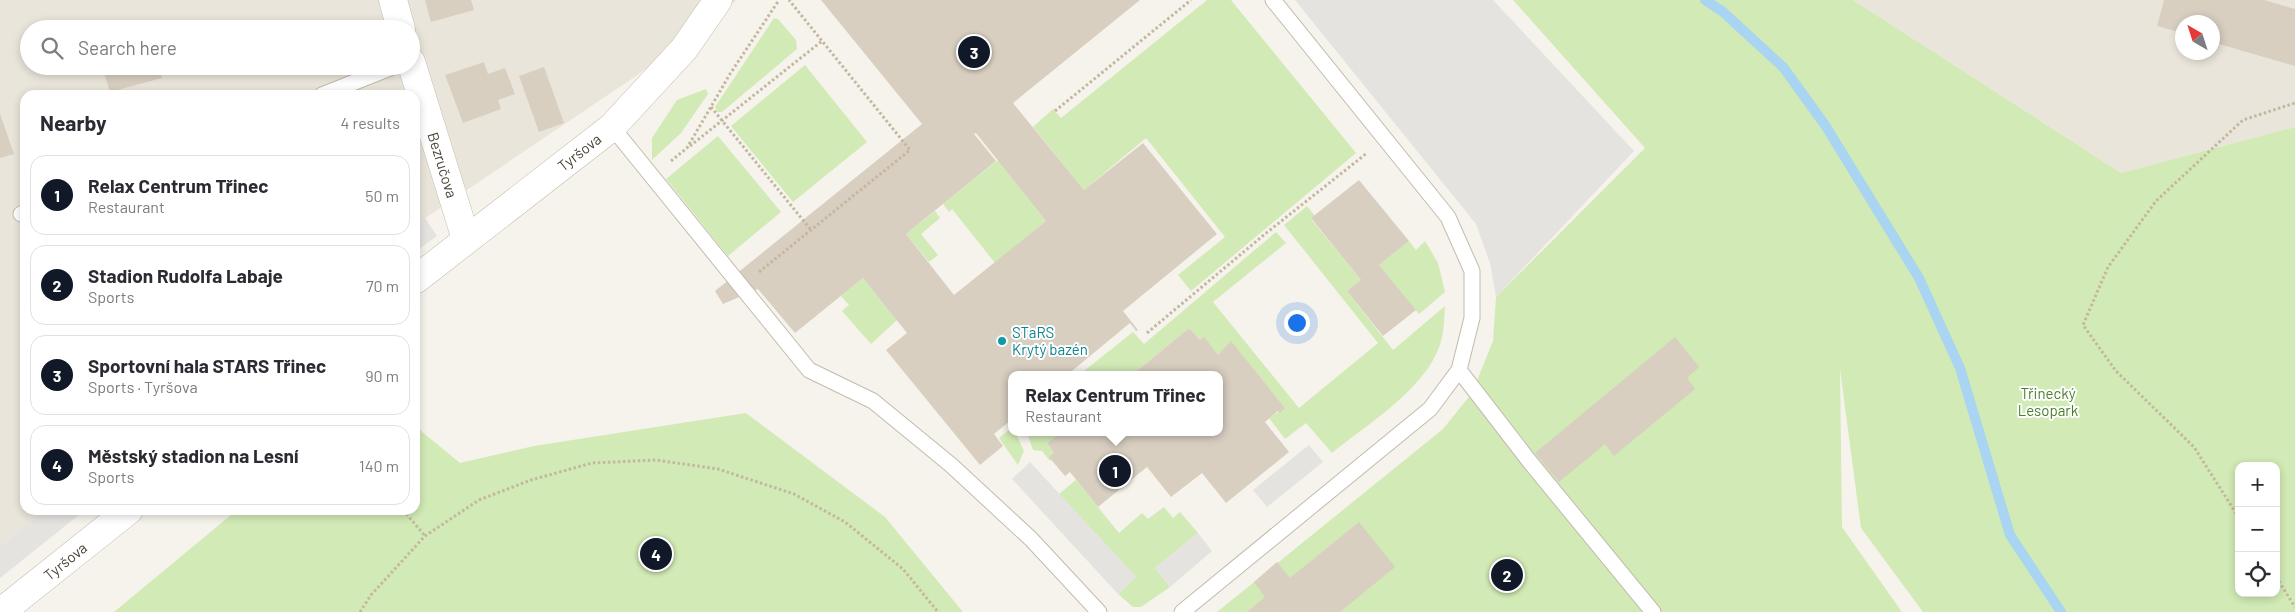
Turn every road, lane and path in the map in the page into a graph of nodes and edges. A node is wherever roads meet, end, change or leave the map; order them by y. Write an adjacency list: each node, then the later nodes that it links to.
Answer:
1 (393, 0): 7 (street)
2 (718, 0): 18 (street, Tyršova)
3 (779, 0): 15 (path)
4 (789, 0): 8 (path)
5 (1191, 0): 16 (path)
6 (1273, 0): 19 (lane)
7 (399, 20)
8 (822, 41): 17 (path); 22 (path)
9 (372, 75): 11 (lane)
10 (415, 75): 12 (street, Bezručova)
11 (335, 90)
12 (420, 90)
13 (420, 91): 23 (street, Bezručova)
14 (2295, 103): 28 (path)
15 (711, 107): 17 (path); 20 (path)
16 (1055, 111)
17 (722, 121): 20 (path); 22 (path)
18 (612, 127): 23 (street, Tyršova); 25 (lane)
19 (1388, 142): 26 (path); 27 (lane)
20 (688, 148): 21 (path)
21 (668, 164)
22 (811, 230): 25 (path)
23 (466, 239): 24 (street, Tyršova)
24 (420, 276)
25 (741, 286): 37 (lane)
26 (1147, 333)
27 (1459, 370): 38 (lane); 39 (lane)
28 (2235, 512)
29 (123, 515): 34 (street, Tyršova)
30 (407, 515): 31 (path)
31 (425, 536): 35 (path); 36 (path)
32 (2280, 583): 33 (path)
33 (2295, 607)
34 (1, 612)
35 (360, 612)
36 (938, 612)
37 (1099, 612)
38 (1182, 612)
39 (1653, 612)

